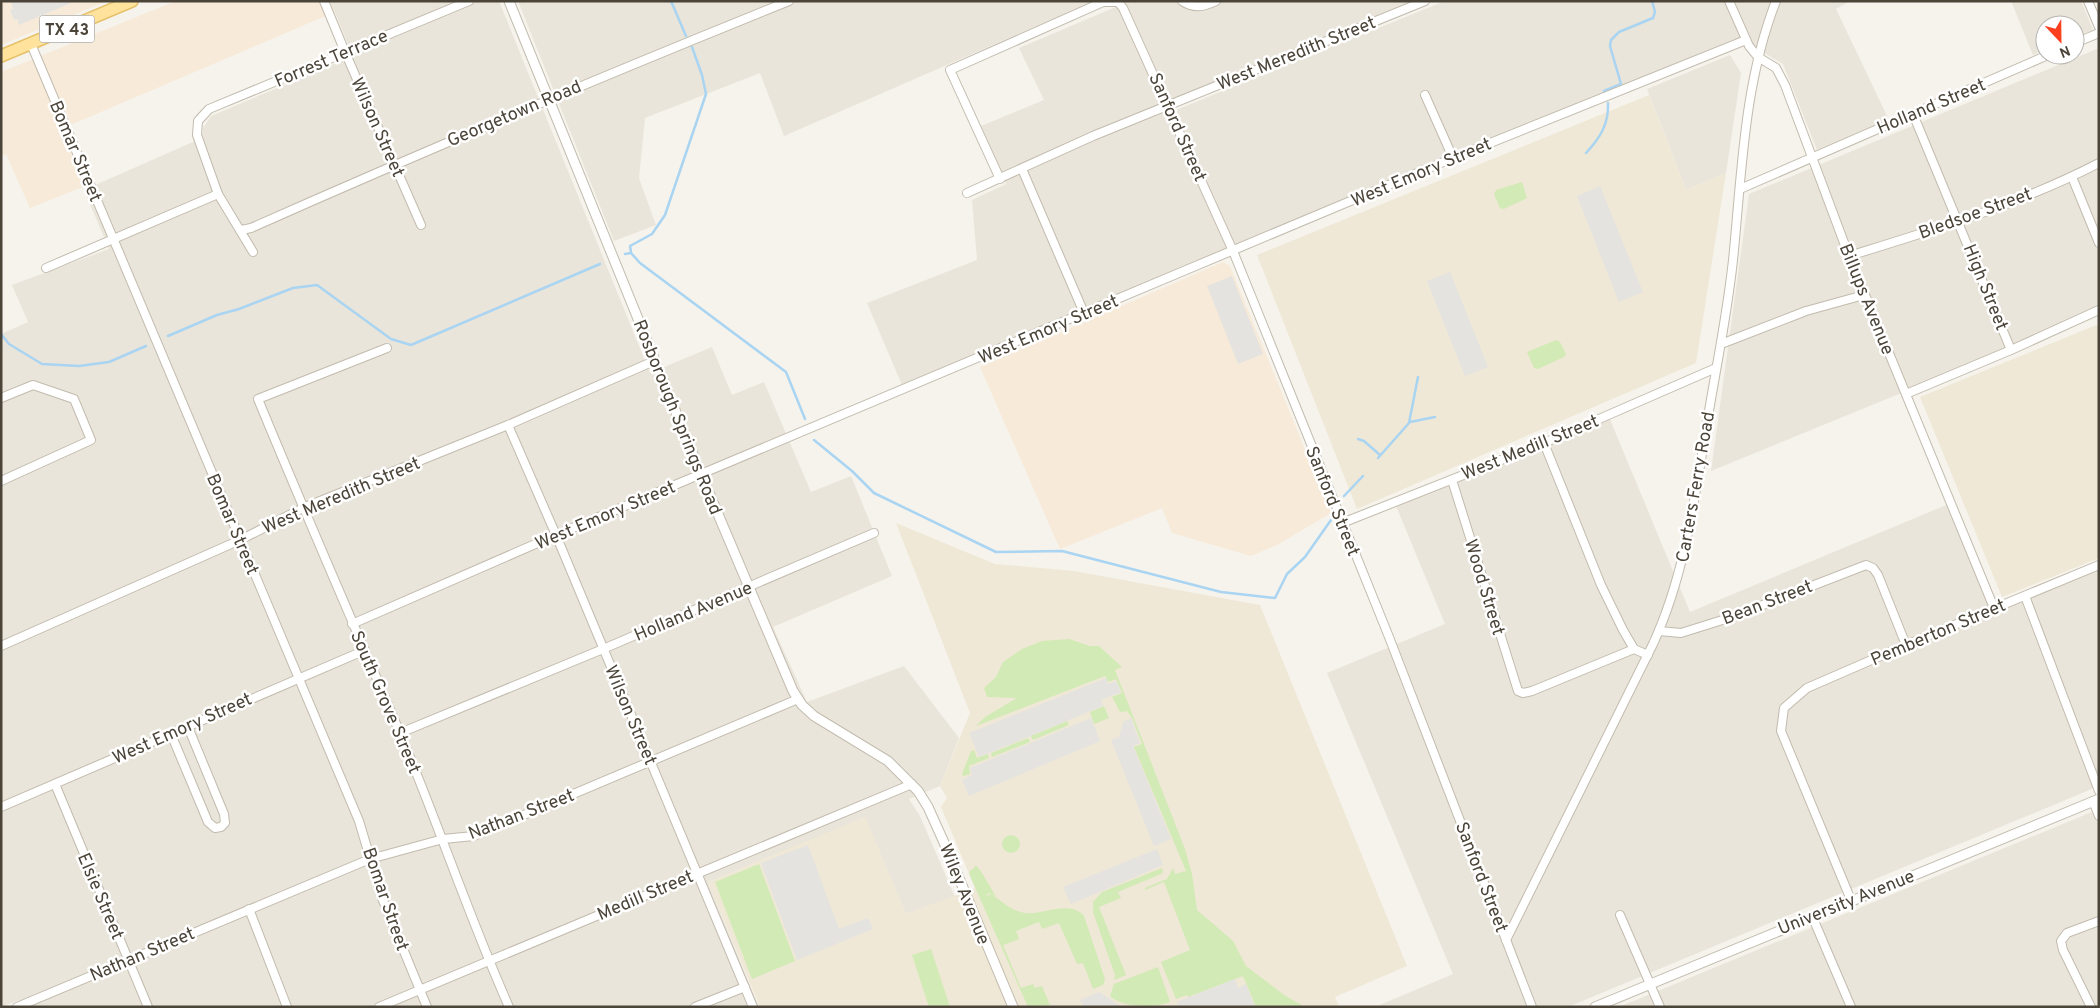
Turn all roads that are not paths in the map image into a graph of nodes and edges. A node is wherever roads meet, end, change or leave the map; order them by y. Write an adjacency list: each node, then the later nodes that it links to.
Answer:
1 (132, 1): 17 (main road, TX 43)
2 (324, 1): 18 (street, Wilson Street)
3 (468, 1): 18 (street, Forrest Terrace)
4 (509, 1): 23 (street, Rosborough Springs Road)
5 (789, 1): 23 (street, Georgetown Road)
6 (1182, 1): 7 (street)
7 (1216, 1)
8 (1424, 1): 24 (street, West Meredith Street)
9 (1729, 1): 16 (street, Billups Avenue)
10 (1776, 1): 20 (street, Carters Ferry Road)
11 (2088, 1): 13 (street)
12 (1118, 2): 24 (street, Sanford Street); 32 (street)
13 (2099, 27)
14 (2099, 33): 15 (street)
15 (2085, 39)
16 (1746, 40): 20 (street, Billups Avenue); 27 (street, West Emory Street)
17 (31, 44): 19 (main road, TX 43); 39 (street, Bomar Street)
18 (345, 52): 29 (street, Wilson Street); 35 (street, Forrest Terrace)
19 (1, 56)
20 (1758, 57): 26 (street, Billups Avenue); 33 (street, Carters Ferry Road)
21 (2035, 61): 25 (street, Holland Street)
22 (1425, 95): 27 (street)
23 (548, 99): 29 (street, Georgetown Road); 51 (street, Rosborough Springs Road)
24 (1168, 106): 30 (street, West Meredith Street); 41 (street, Sanford Street)
25 (1913, 114): 26 (street, Holland Street); 36 (street, High Street)
26 (1813, 157): 33 (street, Holland Street); 43 (street, Billups Avenue)
27 (1453, 158): 41 (street, West Emory Street)
28 (2099, 163): 31 (street, Bledsoe Street)
29 (395, 164): 37 (street, Wilson Street); 38 (street, Georgetown Road)
30 (1022, 169): 32 (street, West Meredith Street); 47 (street)
31 (2072, 177): 36 (street, Bledsoe Street); 40 (street)
32 (1000, 179): 34 (street, West Meredith Street)
33 (1740, 188): 48 (street, Carters Ferry Road)
34 (967, 193)
35 (218, 194): 38 (street); 39 (street)
36 (1959, 221): 43 (street, Bledsoe Street); 50 (street, High Street)
37 (421, 225)
38 (241, 230): 42 (street)
39 (113, 239): 44 (street); 64 (street, Bomar Street)
40 (2099, 243)
41 (1234, 251): 47 (street, West Emory Street); 61 (street, Sanford Street)
42 (253, 252)
43 (1849, 256): 45 (street, Billups Avenue)
44 (46, 268)
45 (1864, 295): 48 (street); 53 (street, Billups Avenue)
46 (2099, 310): 50 (street)
47 (1084, 313): 57 (street, West Emory Street)
48 (1721, 344): 52 (street, Carters Ferry Road)
49 (388, 348): 60 (street, South Grove Street)
50 (2011, 350): 53 (street)
51 (654, 360): 55 (street, West Meredith Street); 57 (street, Rosborough Springs Road)
52 (1716, 368): 56 (street, West Medill Street); 70 (street, Carters Ferry Road)
53 (1906, 394): 68 (street, Billups Avenue)
54 (1, 398): 59 (street)
55 (508, 425): 60 (street, West Meredith Street); 63 (street, Wilson Street)
56 (1544, 443): 58 (street, West Medill Street); 74 (street)
57 (701, 474): 63 (street, West Emory Street); 66 (street, Rosborough Springs Road)
58 (1452, 480): 61 (street, West Medill Street); 74 (street, Wood Street)
59 (1, 481)
60 (303, 508): 64 (street, West Meredith Street); 69 (street, South Grove Street)
61 (1342, 523): 97 (street, Sanford Street)
62 (874, 533): 66 (street, Holland Avenue)
63 (556, 535): 69 (street, West Emory Street); 73 (street, Wilson Street)
64 (240, 540): 72 (street, West Meredith Street); 77 (street, Bomar Street)
65 (2099, 565): 67 (street, Pemberton Street)
66 (748, 587): 73 (street, Holland Avenue); 78 (street, Rosborough Springs Road)
67 (2025, 596): 68 (street, Pemberton Street); 85 (street)
68 (1994, 608): 71 (street, Pemberton Street)
69 (352, 624): 75 (street, South Grove Street)
70 (1660, 632): 71 (street, Bean Street); 76 (street, Carters Ferry Road)
71 (1906, 645): 92 (street, Pemberton Street)
72 (1, 646)
73 (603, 649): 80 (street, Holland Avenue); 82 (street, Wilson Street)
74 (1634, 649): 76 (street)
75 (363, 651): 77 (street, West Emory Street); 80 (street, South Grove Street)
76 (1648, 656): 97 (street, Carters Ferry Road)
77 (298, 677): 79 (street, West Emory Street); 90 (street, Bomar Street)
78 (798, 699): 82 (street, Nathan Street); 84 (street, Rosborough Springs Road)
79 (188, 726): 81 (street, West Emory Street); 81 (street)
80 (400, 733): 89 (street, South Grove Street)
81 (171, 734): 83 (street, West Emory Street)
82 (650, 761): 89 (street, Nathan Street); 91 (street, Wilson Street)
83 (54, 784): 87 (street, West Emory Street); 98 (street, Elsie Street)
84 (912, 784): 91 (street, Medill Street); 111 (street, Wiley Avenue)
85 (2099, 791)
86 (2096, 800): 88 (street); 92 (street, University Avenue)
87 (1, 807)
88 (2099, 816)
89 (443, 838): 90 (street, Nathan Street); 99 (street, South Grove Street)
90 (370, 859): 93 (street, Nathan Street); 102 (street, Bomar Street)
91 (696, 874): 99 (street, Medill Street); 101 (street, Wilson Street)
92 (1851, 900): 95 (street, University Avenue)
93 (249, 909): 98 (street, Nathan Street); 105 (street)
94 (1620, 915): 100 (street)
95 (1812, 916): 100 (street, University Avenue); 115 (street)
96 (2099, 921): 116 (street)
97 (1506, 940): 112 (street, Sanford Street)
98 (128, 960): 103 (street, Nathan Street); 104 (street, Elsie Street)
99 (489, 961): 102 (street, Medill Street); 108 (street, South Grove Street)
100 (1650, 983): 113 (street, University Avenue); 114 (street)
101 (745, 987): 109 (street); 110 (street, Wilson Street)
102 (420, 990): 106 (street, Medill Street); 107 (street, Bomar Street)
103 (18, 1007)
104 (148, 1007)
105 (288, 1007)
106 (379, 1007)
107 (427, 1007)
108 (509, 1007)
109 (695, 1007)
110 (753, 1007)
111 (1013, 1007)
112 (1532, 1007)
113 (1595, 1007)
114 (1660, 1007)
115 (1851, 1007)
116 (2091, 1007)

